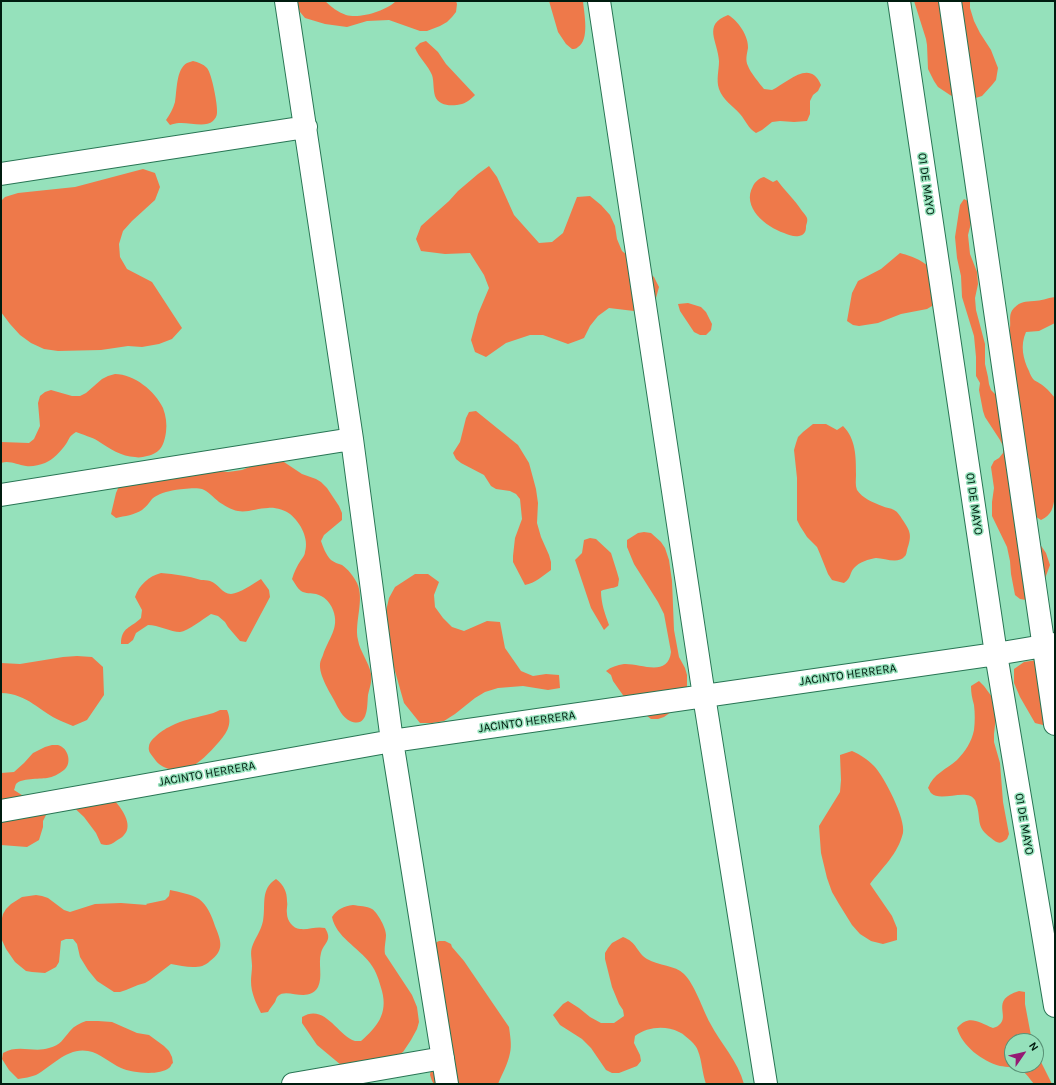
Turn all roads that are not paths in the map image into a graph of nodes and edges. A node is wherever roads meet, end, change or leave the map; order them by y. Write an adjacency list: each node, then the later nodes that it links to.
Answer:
1 (286, 1): 5 (street)
2 (599, 1): 11 (street)
3 (899, 1): 10 (street, 01 DE MAYO)
4 (950, 1): 9 (street)
5 (306, 127): 6 (street); 7 (street)
6 (1, 174)
7 (352, 439): 8 (street); 13 (street)
8 (1, 495)
9 (1049, 645): 10 (street, JACINTO HERRERA); 12 (street)
10 (996, 654): 11 (street, JACINTO HERRERA); 15 (street, 01 DE MAYO)
11 (704, 696): 13 (street, JACINTO HERRERA); 19 (street)
12 (1055, 724)
13 (392, 741): 14 (street, JACINTO HERRERA); 16 (street)
14 (1, 811)
15 (1055, 1006)
16 (443, 1058): 17 (street); 18 (street)
17 (293, 1084)
18 (448, 1084)
19 (766, 1084)

